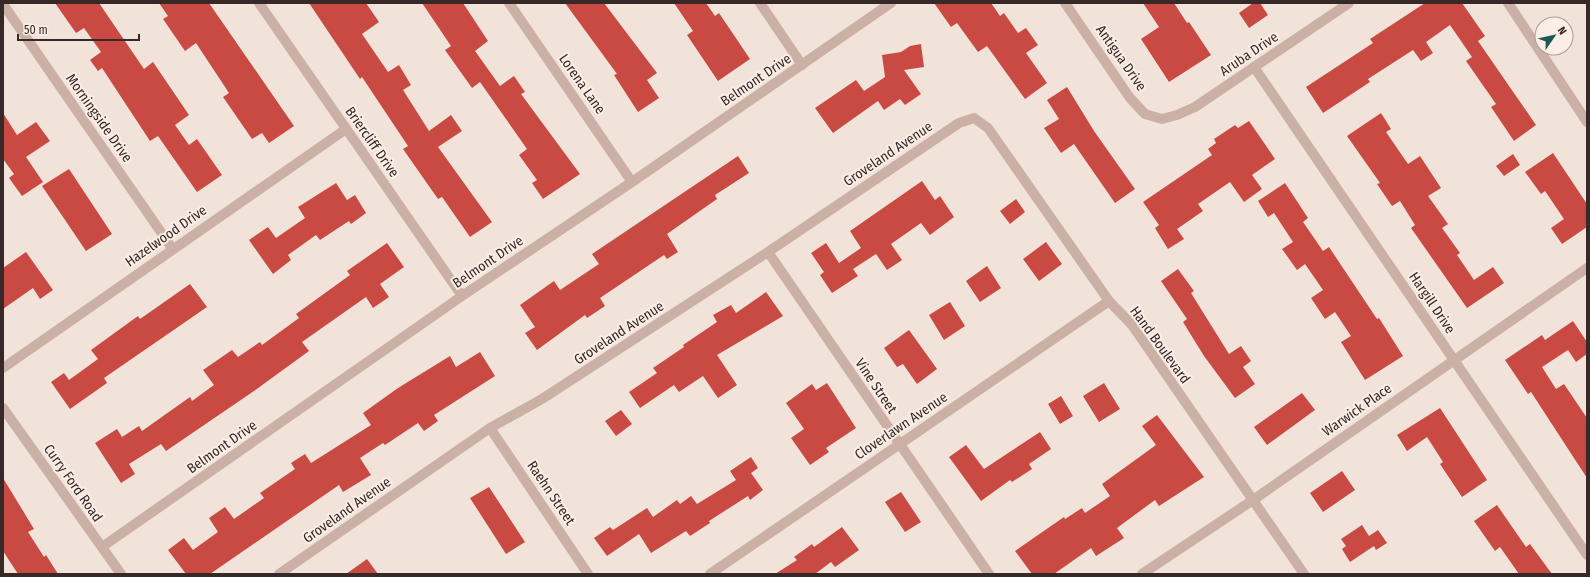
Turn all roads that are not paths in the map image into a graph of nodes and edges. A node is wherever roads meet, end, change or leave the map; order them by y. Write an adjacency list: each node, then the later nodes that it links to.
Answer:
1 (260, 3): 14 (street, Briercliff Drive)
2 (509, 3): 15 (street, Lorena Lane)
3 (760, 3): 9 (street)
4 (891, 3): 9 (street, Belmont Drive)
5 (1065, 3): 12 (street, Antigua Drive)
6 (1348, 3): 10 (street, Aruba Drive)
7 (1508, 3): 13 (street)
8 (3, 4): 16 (street, Morningside Drive)
9 (802, 65): 15 (street, Belmont Drive)
10 (1254, 68): 12 (street, Aruba Drive); 21 (street, Hargill Drive)
11 (974, 118): 17 (street, Groveland Avenue); 20 (street, Hand Boulevard)
12 (1162, 119)
13 (1587, 122)
14 (346, 129): 16 (street, Hazelwood Drive); 19 (street, Briercliff Drive)
15 (632, 182): 19 (street, Belmont Drive)
16 (172, 248): 22 (street, Hazelwood Drive)
17 (768, 252): 24 (street, Groveland Avenue); 25 (street, Vine Street)
18 (1587, 268): 21 (street, Warwick Place)
19 (462, 296): 27 (street, Belmont Drive)
20 (1109, 301): 25 (street, Cloverlawn Avenue); 26 (street, Hand Boulevard)
21 (1454, 359): 26 (street, Warwick Place); 28 (street, Hargill Drive)
22 (3, 368)
23 (3, 408): 27 (street, Curry Ford Road)
24 (490, 428): 30 (street, Groveland Avenue); 31 (street, Raehn Street)
25 (899, 444): 32 (street, Cloverlawn Avenue); 33 (street, Vine Street)
26 (1253, 500): 34 (street, Warwick Place); 35 (street, Hand Boulevard)
27 (102, 548): 29 (street, Curry Ford Road)
28 (1587, 555)
29 (121, 574)
30 (280, 574)
31 (588, 574)
32 (710, 574)
33 (989, 574)
34 (1142, 574)
35 (1304, 574)

